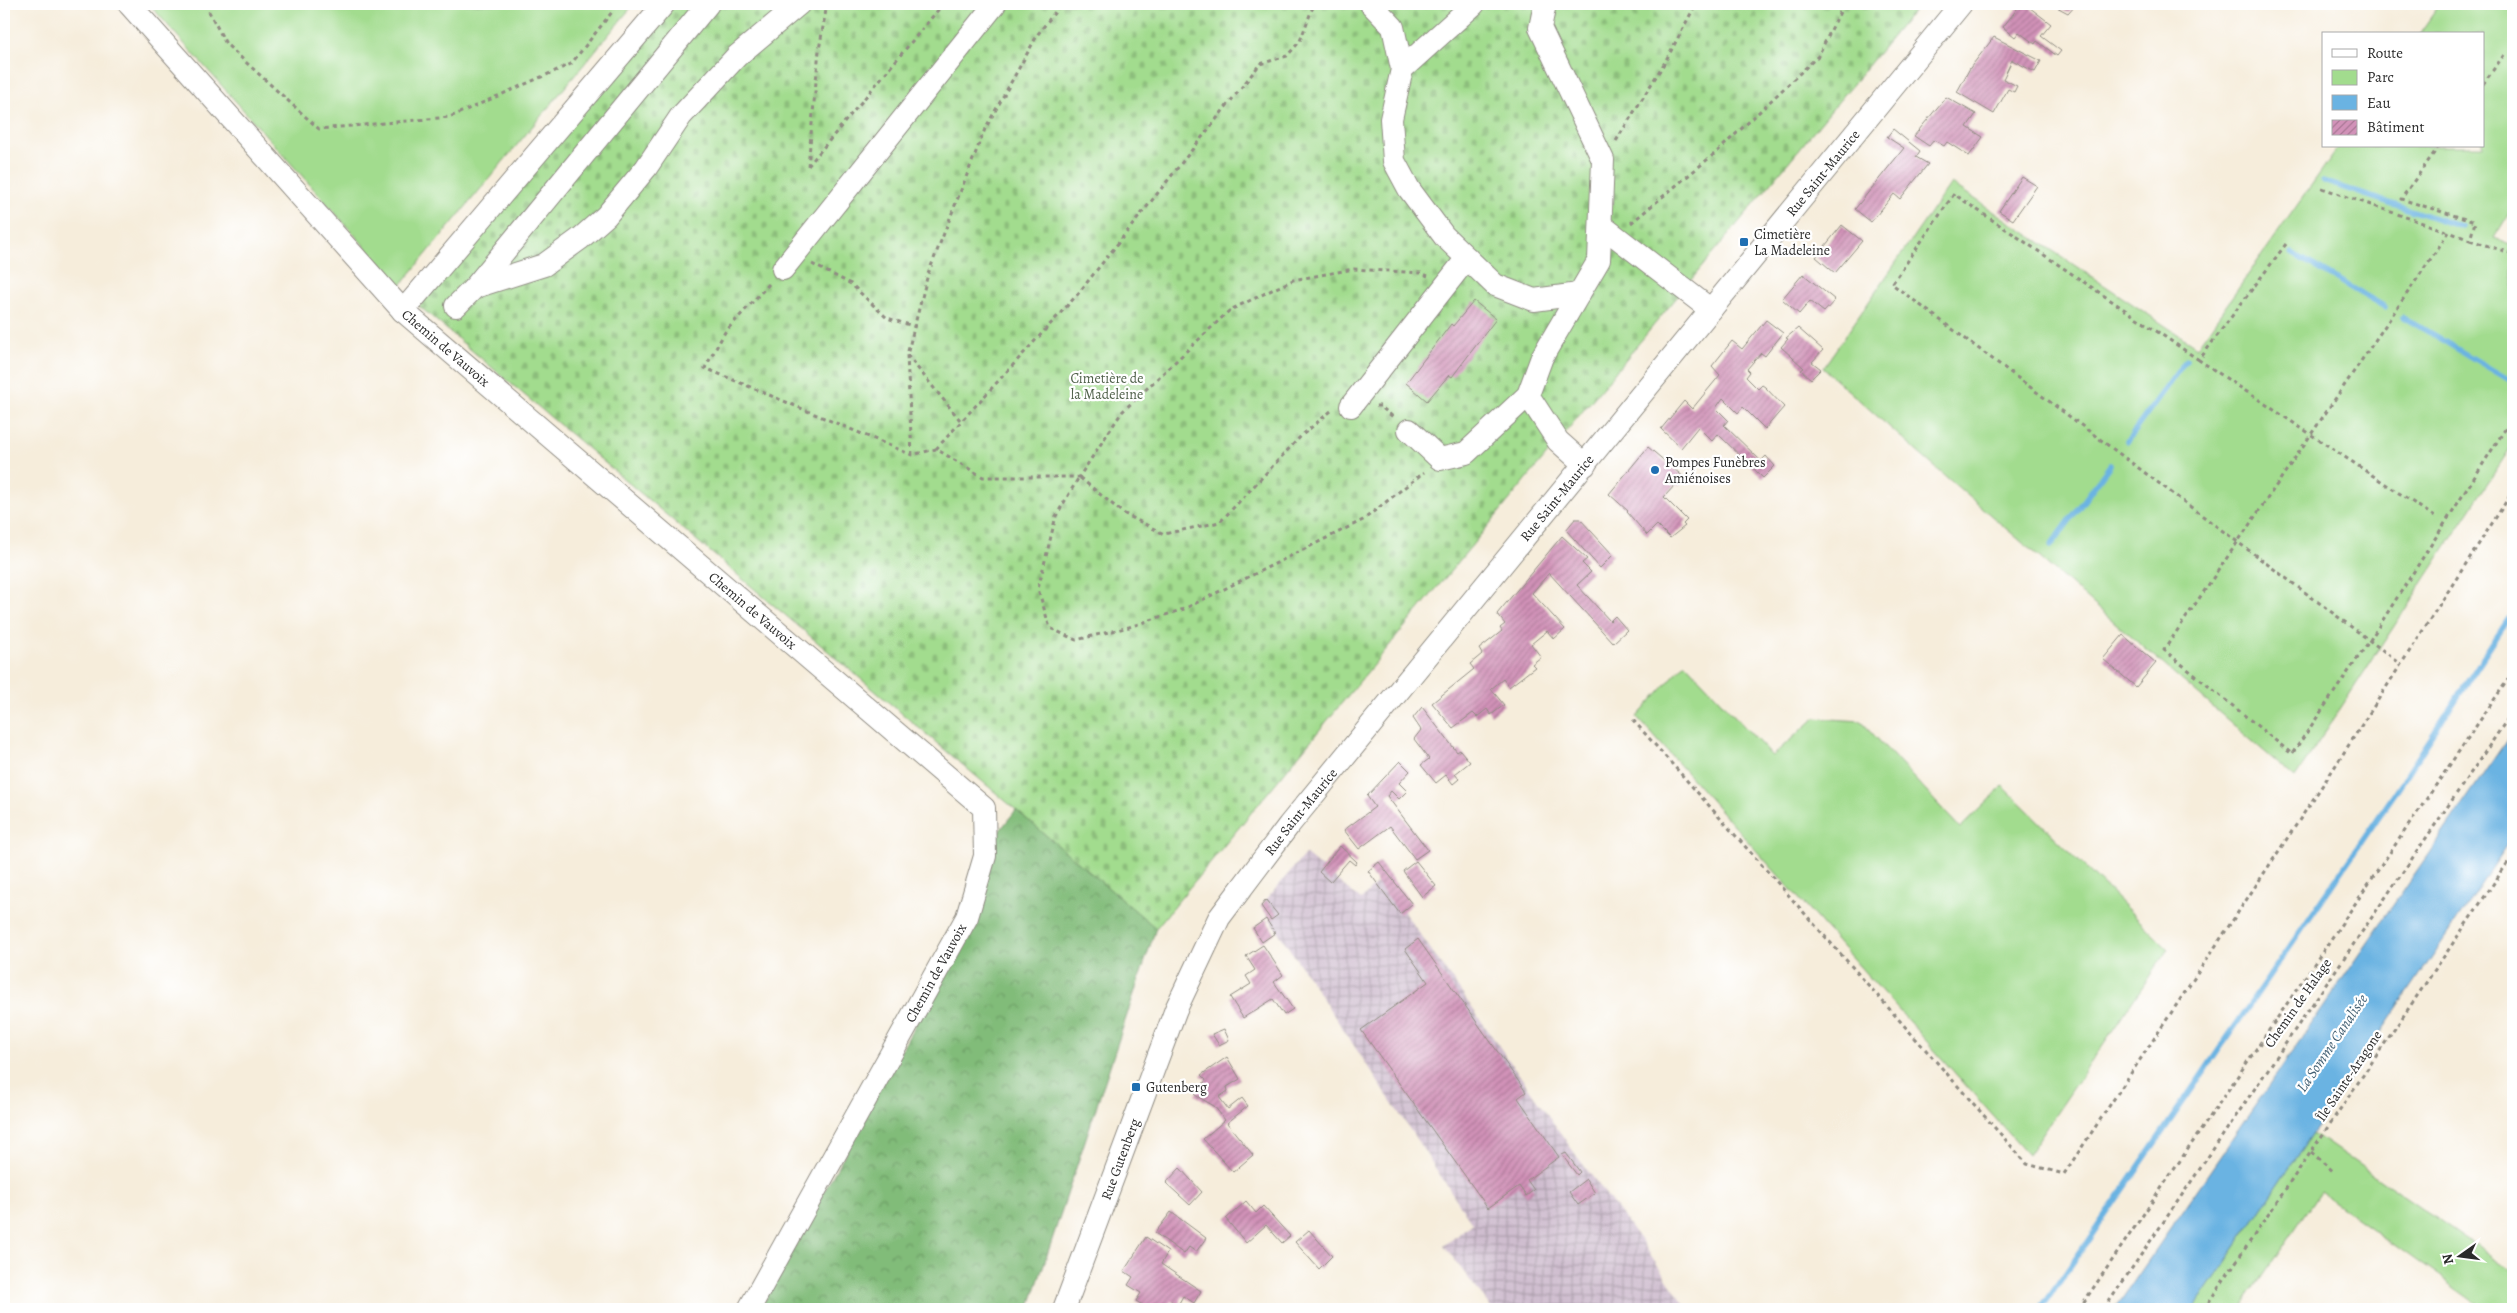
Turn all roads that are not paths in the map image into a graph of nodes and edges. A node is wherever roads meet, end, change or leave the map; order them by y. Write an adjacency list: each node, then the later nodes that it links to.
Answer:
1 (129, 4): 19 (street)
2 (664, 4): 19 (street, Chemin de Vauvoix)
3 (708, 4): 16 (street)
4 (799, 4): 16 (street)
5 (995, 4): 15 (street)
6 (1371, 4): 10 (street)
7 (1474, 4): 11 (street)
8 (1545, 4): 13 (street)
9 (1962, 4): 20 (street, Rue Saint-Maurice)
10 (1393, 27): 11 (street); 12 (street)
11 (1438, 37): 12 (street)
12 (1402, 69): 14 (street)
13 (1609, 232): 17 (street); 20 (street)
14 (1467, 258): 17 (street); 22 (street)
15 (783, 269)
16 (475, 287): 18 (street)
17 (1580, 294): 21 (street)
18 (456, 306)
19 (403, 310): 26 (street, Chemin de Vauvoix)
20 (1711, 310): 24 (street, Rue Saint-Maurice)
21 (1528, 396): 23 (street); 24 (street)
22 (1351, 406)
23 (1409, 430)
24 (1585, 465): 25 (street, Rue Saint-Maurice)
25 (1176, 1008): 27 (street, Rue Gutenberg)
26 (749, 1309)
27 (1064, 1309)

